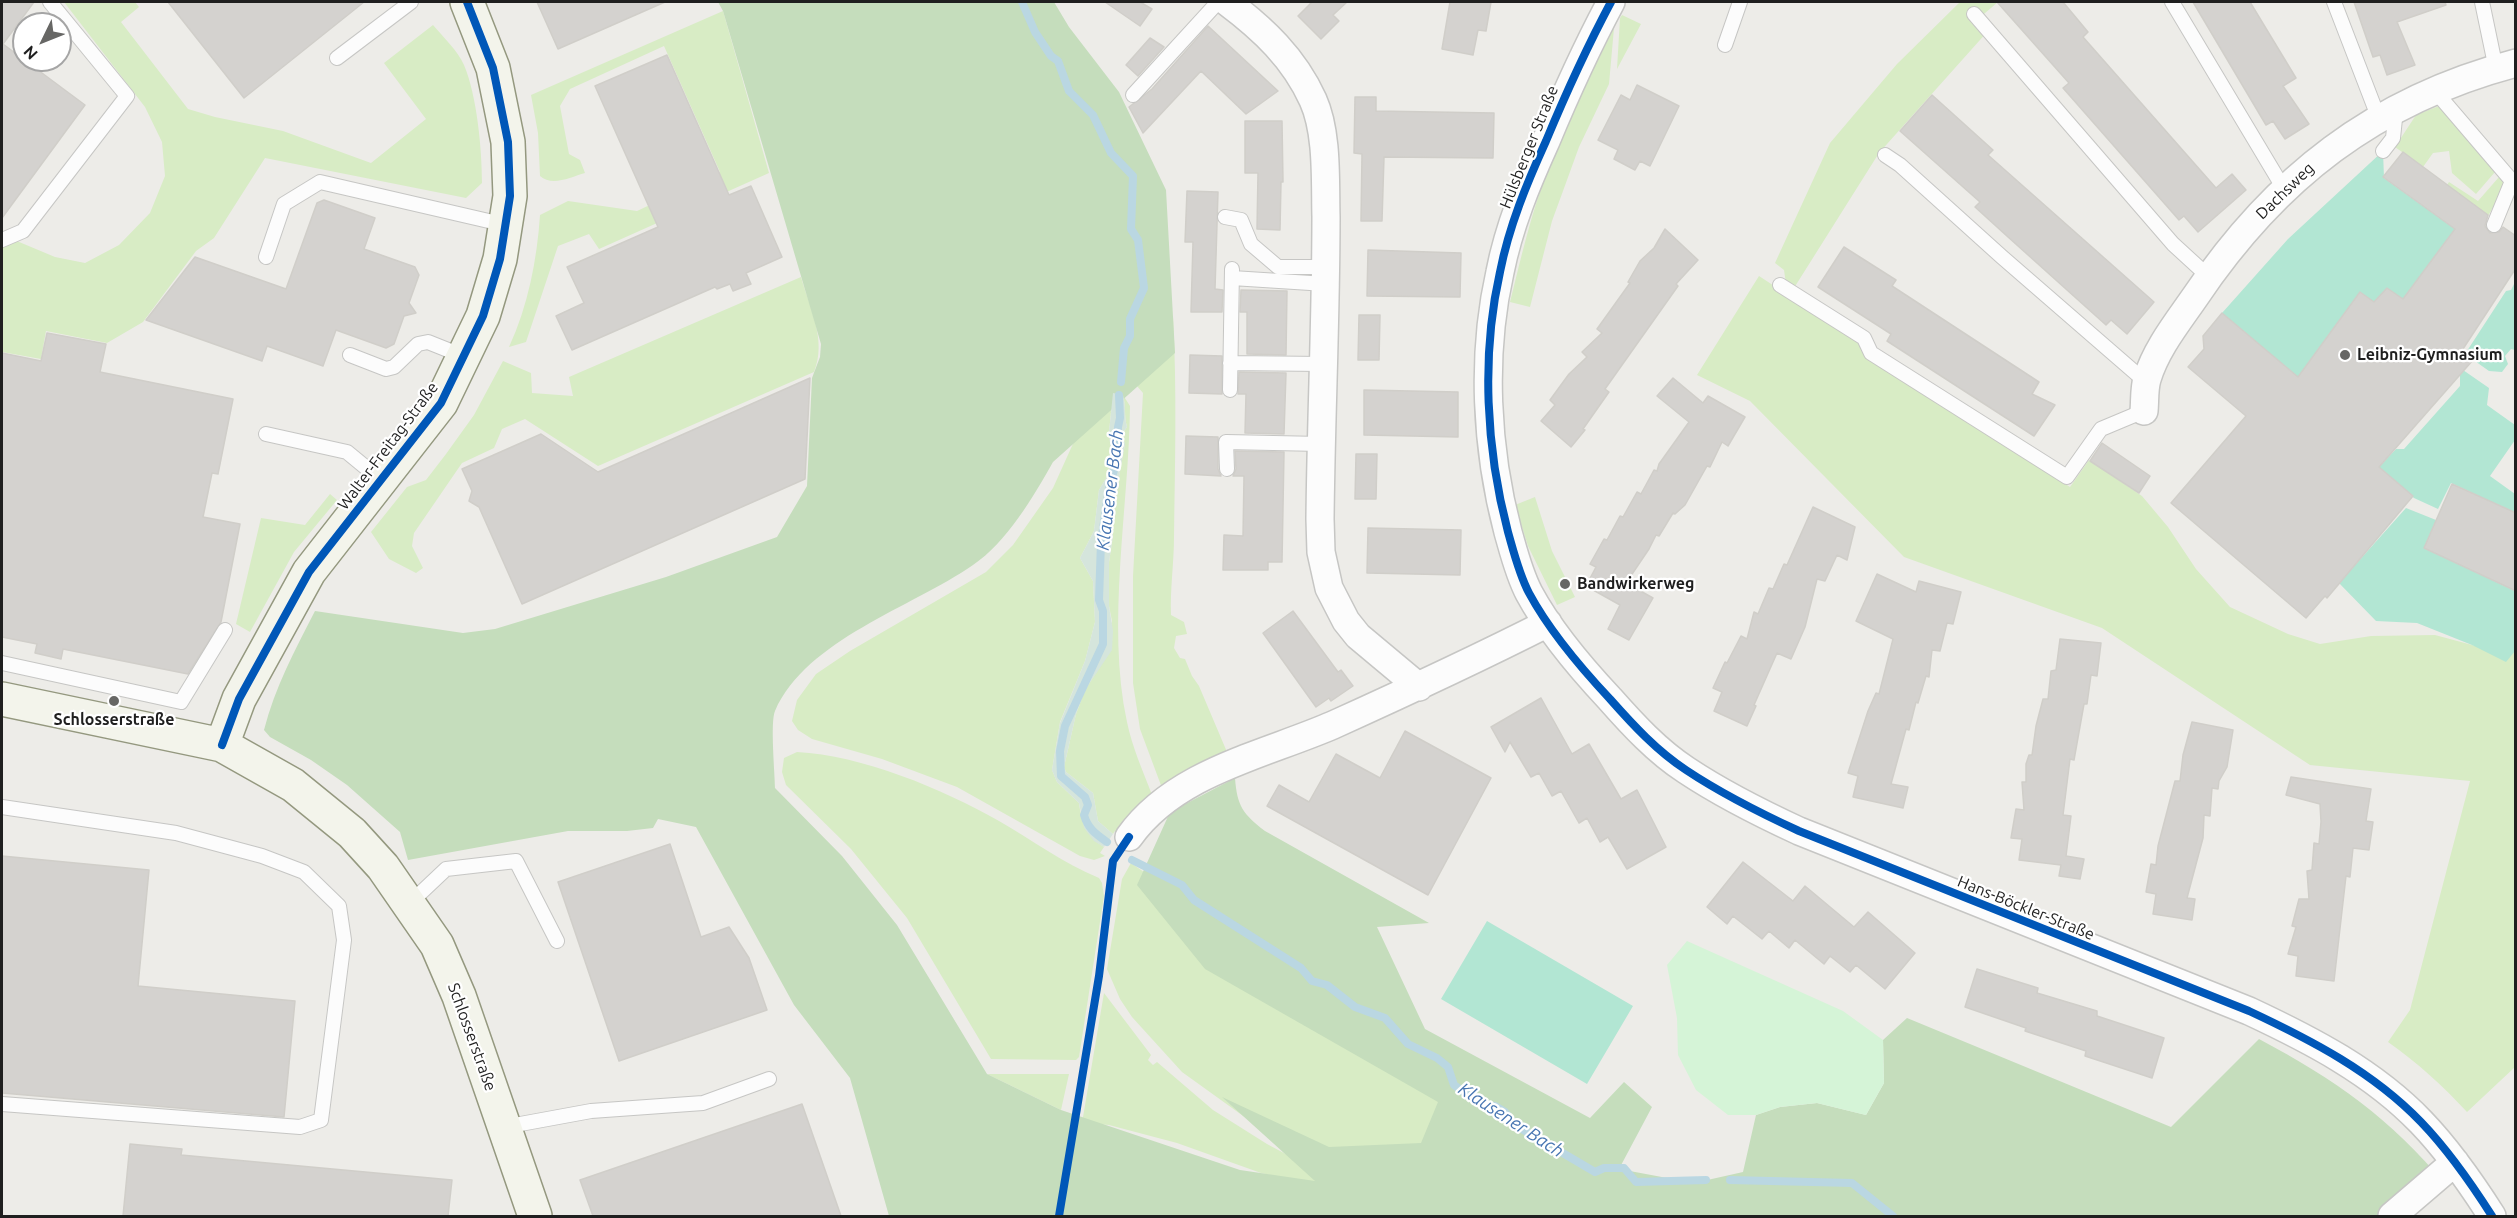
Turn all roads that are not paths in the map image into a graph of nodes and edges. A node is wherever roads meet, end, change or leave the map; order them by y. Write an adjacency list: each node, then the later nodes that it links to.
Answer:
1 (50, 2): 24 (lane)
2 (411, 2): 13 (lane)
3 (467, 2): 22 (street, Walter-Freitag-Straße)
4 (1218, 2): 16 (lane)
5 (1227, 2): 26 (street)
6 (1611, 2): 40 (street, Hülsberger Straße)
7 (1740, 2): 12 (lane)
8 (2172, 2): 20 (lane)
9 (2334, 2): 17 (lane)
10 (2482, 2): 14 (lane)
11 (1974, 14): 27 (lane)
12 (1725, 45)
13 (337, 58)
14 (2506, 66): 15 (street, Dachsweg)
15 (2435, 91): 17 (street, Dachsweg); 23 (lane)
16 (1133, 95)
17 (2388, 114): 18 (lane); 20 (street, Dachsweg)
18 (2383, 150)
19 (1885, 155): 33 (lane)
20 (2284, 189): 27 (street, Dachsweg)
21 (1225, 217): 26 (lane)
22 (506, 225): 25 (lane); 30 (street, Walter-Freitag-Straße)
23 (2494, 225)
24 (2, 240)
25 (266, 257)
26 (1326, 276): 31 (lane); 32 (street)
27 (2209, 277): 33 (street, Dachsweg)
28 (1780, 285): 35 (lane)
29 (350, 355): 30 (lane)
30 (465, 357): 39 (street, Walter-Freitag-Straße)
31 (1230, 363): 32 (lane); 34 (lane)
32 (1323, 364): 37 (street)
33 (2146, 382): 35 (street, Dachsweg)
34 (1230, 390)
35 (2144, 411)
36 (266, 434): 39 (lane)
37 (1321, 444): 38 (lane); 43 (street)
38 (1227, 469)
39 (381, 480): 45 (street, Walter-Freitag-Straße)
40 (1548, 623): 43 (street); 53 (street, Hans-Böckler-Straße)
41 (225, 630): 42 (lane)
42 (2, 663)
43 (1419, 687): 47 (street)
44 (2, 699): 45 (street, Schlosserstraße)
45 (222, 744): 48 (street, Schlosserstraße)
46 (2, 807): 51 (lane)
47 (1129, 837)
48 (410, 903): 49 (lane); 52 (street, Schlosserstraße)
49 (556, 941)
50 (769, 1078): 52 (lane)
51 (2, 1104)
52 (504, 1127): 54 (street, Schlosserstraße)
53 (2455, 1162): 55 (street); 56 (street, Hans-Böckler-Straße)
54 (535, 1216)
55 (2392, 1216)
56 (2492, 1216)

